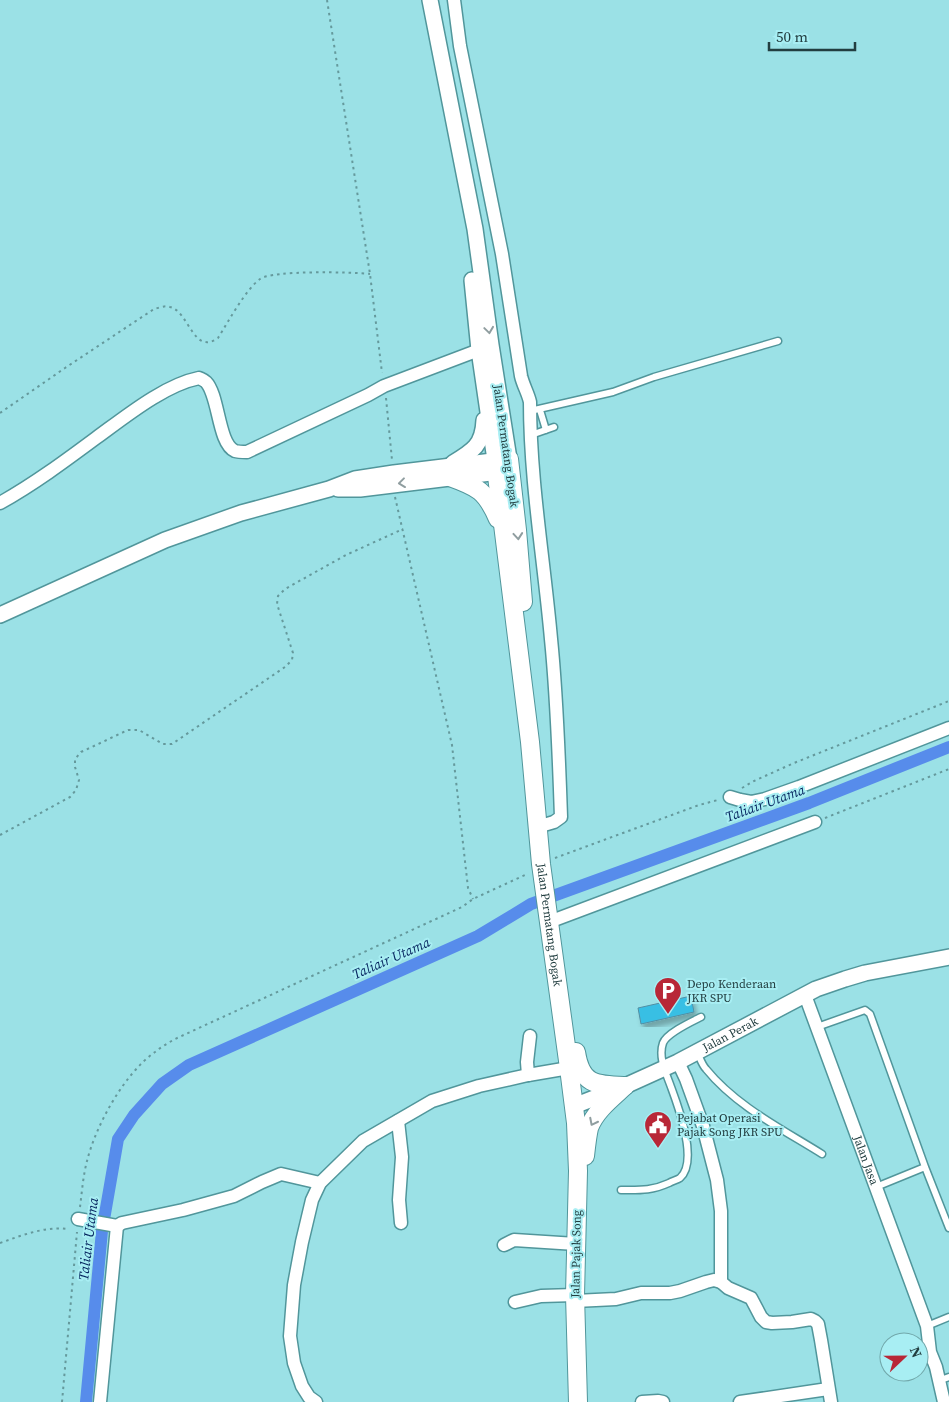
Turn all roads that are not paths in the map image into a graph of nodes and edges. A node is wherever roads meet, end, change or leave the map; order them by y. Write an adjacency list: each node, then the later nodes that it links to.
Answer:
1 (430, 0): 3 (street, Jalan Permatang Bogak)
2 (454, 0): 7 (street)
3 (460, 152): 5 (street, Jalan Permatang Bogak); 11 (street, Jalan Permatang Bogak, one-way to 11)
4 (778, 341): 7 (lane)
5 (479, 350): 6 (street, Jalan Permatang Bogak); 13 (street)
6 (486, 396): 11 (street, Jalan Permatang Bogak); 12 (street)
7 (535, 410): 9 (lane); 10 (street)
8 (554, 427): 9 (lane)
9 (546, 430): 10 (lane)
10 (531, 435): 20 (street)
11 (503, 465): 12 (street); 14 (main road, Jalan Permatang Bogak); 17 (main road, Jalan Permatang Bogak, one-way to 17)
12 (449, 472): 14 (main road); 15 (street)
13 (0, 503)
14 (503, 530): 17 (main road, Jalan Permatang Bogak)
15 (0, 616)
16 (949, 728): 18 (street)
17 (530, 742): 20 (main road, Jalan Permatang Bogak)
18 (730, 796)
19 (815, 822): 21 (street)
20 (537, 827): 21 (main road, Jalan Permatang Bogak)
21 (549, 918): 22 (main road, Jalan Permatang Bogak)
22 (553, 949): 30 (main road, Jalan Permatang Bogak); 32 (main road)
23 (949, 957): 24 (street, Jalan Perak)
24 (805, 995): 26 (street, Jalan Jasa); 28 (street, Jalan Perak)
25 (701, 1017): 29 (lane)
26 (817, 1027): 36 (lane); 39 (street, Jalan Jasa)
27 (530, 1036): 31 (street)
28 (697, 1052): 29 (street, Jalan Perak); 35 (lane)
29 (672, 1065): 32 (street, Jalan Perak); 40 (lane); 47 (street)
30 (570, 1068): 31 (street); 33 (main road, Jalan Permatang Bogak)
31 (528, 1075): 34 (street)
32 (625, 1086): 33 (street, Jalan Perak); 37 (main road, one-way to 37)
33 (574, 1106): 37 (main road, Jalan Pajak Song)
34 (398, 1121): 38 (street); 42 (street)
35 (822, 1154)
36 (925, 1168): 39 (lane); 44 (lane)
37 (578, 1171): 45 (main road, Jalan Pajak Song)
38 (320, 1183): 43 (street); 55 (street)
39 (876, 1187): 51 (street, Jalan Jasa)
40 (621, 1190)
41 (81, 1220): 43 (street)
42 (401, 1223)
43 (114, 1226): 54 (street)
44 (949, 1228)
45 (576, 1244): 46 (street); 48 (main road, Jalan Pajak Song)
46 (504, 1245)
47 (721, 1282): 48 (street); 53 (street)
48 (575, 1298): 49 (street); 56 (main road, Jalan Pajak Song)
49 (515, 1302)
50 (949, 1317): 51 (lane)
51 (927, 1326): 52 (street, Jalan Jasa)
52 (944, 1379): 60 (street, Jalan Jasa)
53 (830, 1396): 59 (street)
54 (100, 1402)
55 (316, 1402)
56 (578, 1402)
57 (642, 1402): 58 (street)
58 (664, 1402)
59 (740, 1402)
60 (944, 1402)

